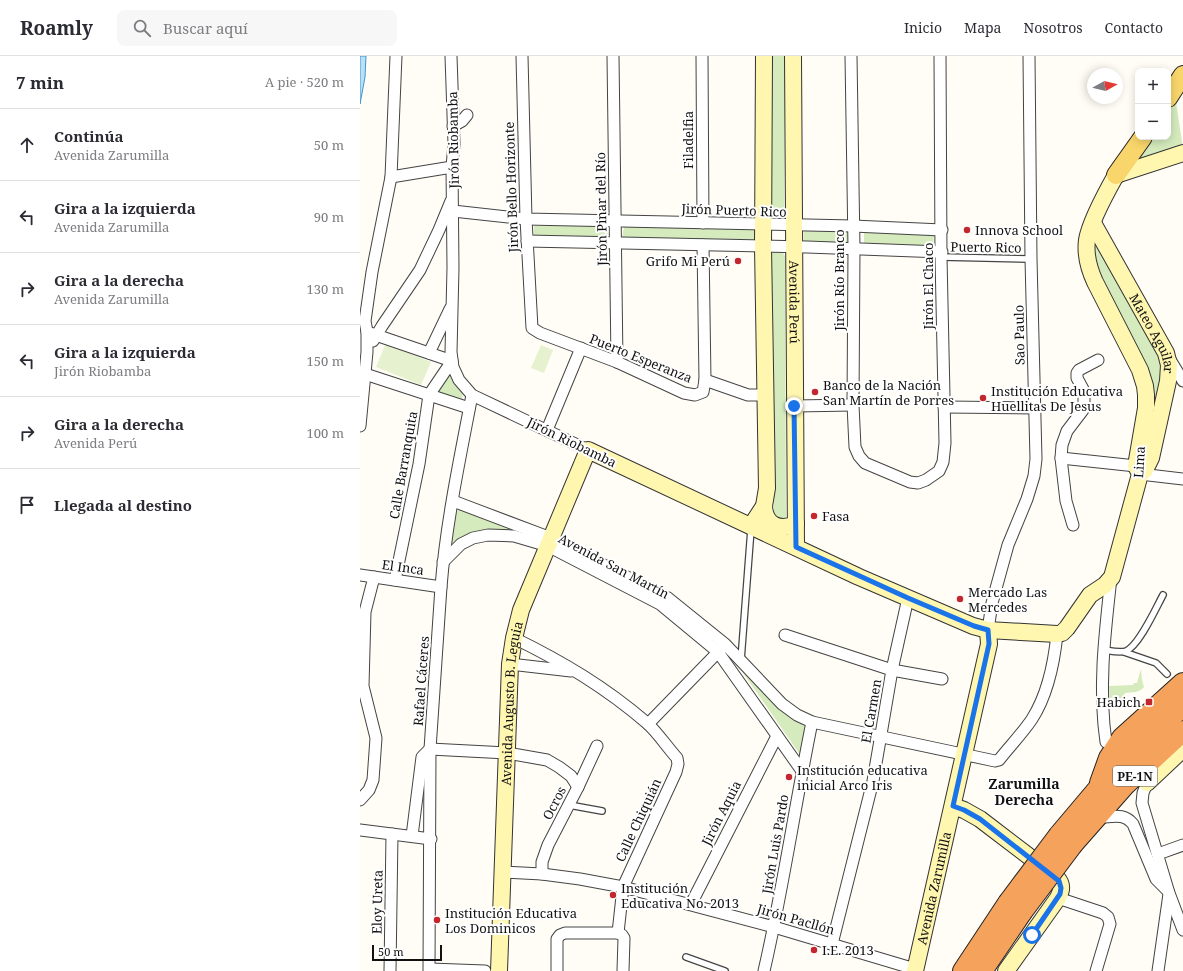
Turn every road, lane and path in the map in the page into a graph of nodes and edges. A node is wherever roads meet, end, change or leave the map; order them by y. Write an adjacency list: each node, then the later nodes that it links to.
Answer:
1 (396, 56): 19 (street)
2 (451, 56): 14 (street, Jirón Riobamba)
3 (522, 56): 22 (street, Jirón Bello Horizonte)
4 (613, 56): 23 (street, Jirón Pinar del Río)
5 (702, 56): 24 (street, Filadelfia)
6 (764, 56): 26 (main road)
7 (793, 56): 27 (main road, Avenida Perú)
8 (852, 56): 28 (street, Jirón Río Branco)
9 (940, 56): 29 (street, Jirón El Chaco)
10 (1029, 56): 37 (street, Sao Paulo)
11 (1183, 75): 12 (main road)
12 (1171, 93)
13 (467, 115): 14 (street)
14 (453, 126): 17 (street, Jirón Riobamba)
15 (1141, 140): 18 (main road)
16 (1183, 153): 18 (main road)
17 (452, 167): 19 (street); 20 (street, Jirón Riobamba)
18 (1116, 175): 25 (main road, Lima)
19 (391, 177): 40 (street)
20 (453, 194): 21 (street, Jirón Riobamba); 40 (street)
21 (453, 211): 22 (street, Jirón Puerto Rico); 38 (street, Jirón Riobamba)
22 (526, 219): 23 (street, Jirón Puerto Rico); 30 (street, Jirón Bello Horizonte)
23 (615, 220): 24 (street, Jirón Puerto Rico); 31 (street, Jirón Pinar del Río)
24 (703, 223): 26 (street, Jirón Puerto Rico)
25 (1093, 223): 43 (main road, Mateo Aguilar); 62 (main road, Lima)
26 (764, 225): 27 (street, Jirón Puerto Rico); 34 (main road)
27 (794, 226): 28 (street, Jirón Puerto Rico); 33 (main road, Avenida Perú)
28 (853, 226): 29 (street, Jirón Puerto Rico); 35 (street, Jirón Río Branco)
29 (942, 230): 36 (street, Jirón El Chaco)
30 (527, 241): 31 (street); 39 (street, Jirón Bello Horizonte)
31 (615, 243): 32 (street); 46 (street, Jirón Pinar del Río)
32 (703, 245): 34 (street); 48 (street, Puerto Esperanza)
33 (794, 246): 34 (street); 35 (street); 54 (main road, Avenida Perú)
34 (764, 247): 52 (main road)
35 (854, 248): 36 (street); 53 (street, Jirón Río Branco)
36 (941, 254): 37 (lane, Puerto Rico); 55 (street, Jirón El Chaco)
37 (1031, 259): 57 (street, Sao Paulo)
38 (452, 305): 42 (street); 45 (street, Jirón Riobamba)
39 (530, 316): 41 (street, Puerto Esperanza)
40 (372, 334): 42 (street); 47 (street)
41 (581, 348): 46 (street, Puerto Esperanza); 59 (street)
42 (429, 353): 45 (street)
43 (1166, 353): 49 (street); 62 (main road, Mateo Aguilar)
44 (1098, 360): 61 (street)
45 (452, 361): 50 (street, Calle Barranquita); 51 (street, Jirón Riobamba)
46 (617, 362): 48 (street, Puerto Esperanza)
47 (365, 374): 50 (street); 58 (street)
48 (705, 380): 52 (street)
49 (1183, 381)
50 (429, 395): 56 (street); 76 (street, Calle Barranquita)
51 (472, 395): 56 (street, Rafael Cáceres); 59 (street, Jirón Riobamba)
52 (766, 395): 66 (main road)
53 (853, 405): 54 (street); 63 (street, Jirón Río Branco)
54 (794, 406): 67 (main road, Avenida Perú)
55 (944, 407): 57 (street); 63 (street, Jirón El Chaco)
56 (469, 408): 65 (street, Rafael Cáceres)
57 (1034, 408): 80 (street, Sao Paulo)
58 (360, 426)
59 (547, 430): 60 (street, Jirón Riobamba)
60 (588, 450): 69 (main road, Jirón Riobamba); 70 (main road, Avenida Augusto B. Leguia)
61 (1061, 458): 62 (street); 68 (street)
62 (1138, 470): 64 (street); 75 (main road, Lima)
63 (899, 478)
64 (1183, 479)
65 (453, 501): 70 (street, Avenida San Martín); 72 (street, Rafael Cáceres)
66 (764, 506): 67 (main road); 69 (main road)
67 (796, 524): 71 (main road, Avenida Perú)
68 (1073, 525)
69 (752, 526): 71 (main road, Jirón Riobamba); 87 (lane)
70 (549, 542): 72 (street, Avenida San Martín); 83 (main road, Avenida Augusto B. Leguia); 84 (street, Avenida San Martín)
71 (796, 547): 79 (main road, Jirón Riobamba)
72 (443, 562): 77 (street, Rafael Cáceres)
73 (360, 575): 74 (street, El Inca)
74 (374, 577): 76 (street, El Inca); 109 (street)
75 (1112, 577): 81 (main road); 85 (street, Lima)
76 (395, 580): 77 (street, El Inca)
77 (441, 587): 101 (street, Rafael Cáceres)
78 (1163, 595): 86 (lane)
79 (908, 598): 80 (main road, Jirón Riobamba); 89 (street, El Carmen)
80 (988, 630): 81 (main road, Jirón Riobamba); 104 (main road, Avenida Zarumilla)
81 (1057, 634): 104 (street, Avenida San Martín)
82 (785, 635): 89 (street)
83 (514, 638): 88 (main road, Avenida Augusto B. Leguia); 90 (street)
84 (722, 648): 87 (street, Avenida San Martín); 95 (street); 97 (street, Avenida San Martín)
85 (1104, 650): 86 (lane); 99 (street, Lima)
86 (1124, 652): 91 (lane)
87 (741, 661): 94 (street, Avenida San Martín)
88 (510, 664): 90 (street); 103 (main road, Avenida Augusto B. Leguia)
89 (892, 670): 92 (street); 98 (street, El Carmen)
90 (576, 671): 95 (street)
91 (1175, 678): 108 (highway)
92 (942, 679)
93 (1183, 706): 108 (highway, PE-1N)
94 (812, 722): 98 (street, Avenida San Martín); 105 (street, Jirón Luis Pardo)
95 (648, 724): 123 (street, Calle Chiquián)
96 (1183, 731): 113 (highway, PE-1N)
97 (777, 736): 105 (street, Avenida San Martín); 126 (street, Jirón Aquia)
98 (881, 736): 104 (street, Avenida San Martín); 131 (street, El Carmen)
99 (1106, 742)
100 (597, 746): 107 (street, Ocros)
101 (430, 749): 103 (street); 116 (street); 117 (street, Rafael Cáceres)
102 (1183, 749): 106 (main road)
103 (507, 753): 107 (street); 121 (main road, Avenida Augusto B. Leguia)
104 (965, 754): 111 (main road, Avenida Zarumilla)
105 (802, 771): 128 (street, Jirón Luis Pardo)
106 (1146, 783): 113 (highway); 120 (street)
107 (578, 787): 110 (street, Ocros)
108 (1097, 790): 118 (highway, PE-1N)
109 (360, 800)
110 (569, 805): 112 (lane); 122 (street, Ocros)
111 (953, 806): 125 (main road); 134 (main road, Avenida Zarumilla)
112 (602, 811)
113 (1097, 820): 118 (highway, PE-1N); 124 (street)
114 (360, 830): 115 (street)
115 (392, 834): 116 (street); 135 (street, Eloy Ureta)
116 (412, 836): 117 (street)
117 (431, 839): 133 (street, Rafael Cáceres)
118 (1066, 839): 127 (highway, PE-1N, bridge)
119 (1183, 845): 120 (street)
120 (1158, 854): 124 (street)
121 (502, 872): 122 (street, Jirón Pacllón); 137 (main road, Avenida Augusto B. Leguia)
122 (542, 874): 123 (street, Jirón Pacllón)
123 (623, 887): 126 (street, Jirón Pacllón); 130 (street, Calle Chiquián)
124 (1170, 893): 129 (street); 146 (street)
125 (1058, 898): 144 (main road); 145 (street)
126 (691, 904): 128 (street, Jirón Pacllón)
127 (1015, 908): 142 (highway, PE-1N); 143 (highway, PE-1N)
128 (774, 927): 131 (street, Jirón Pacllón); 141 (street, Jirón Luis Pardo)
129 (1183, 929)
130 (618, 933): 138 (street); 139 (street)
131 (832, 944): 134 (street, Jirón Pacllón)
132 (686, 957): 140 (lane)
133 (430, 970): 136 (street)
134 (915, 970)
135 (390, 971)
136 (484, 971)
137 (499, 971)
138 (558, 971)
139 (623, 971)
140 (725, 971)
141 (764, 971)
142 (963, 971)
143 (982, 971)
144 (1006, 971)
145 (1096, 971)
146 (1158, 971)

